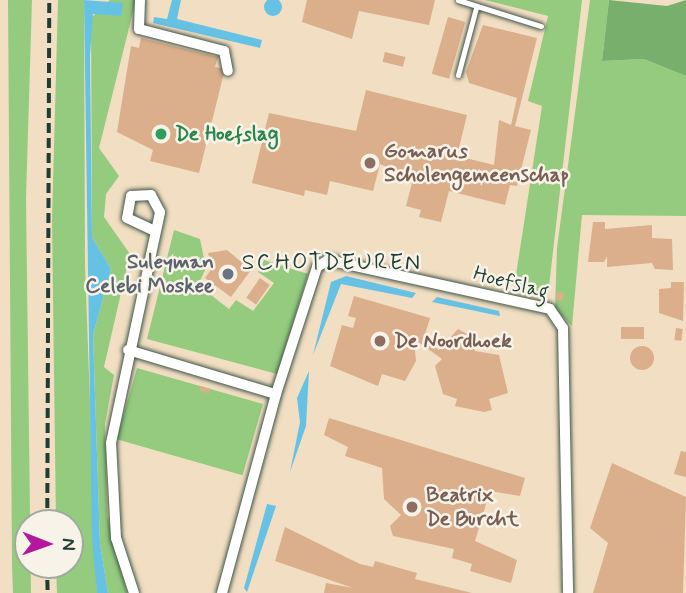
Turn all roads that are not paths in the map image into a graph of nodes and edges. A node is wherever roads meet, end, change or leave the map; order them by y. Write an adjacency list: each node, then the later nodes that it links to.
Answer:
1 (140, 0): 5 (street)
2 (458, 0): 3 (lane)
3 (476, 8): 4 (lane); 6 (lane)
4 (541, 26)
5 (232, 66)
6 (458, 75)
7 (155, 231): 8 (street)
8 (128, 350): 9 (street); 10 (street)
9 (276, 394): 11 (street, Hoefslag); 12 (street, Hoefslag)
10 (134, 593)
11 (222, 593)
12 (568, 593)

